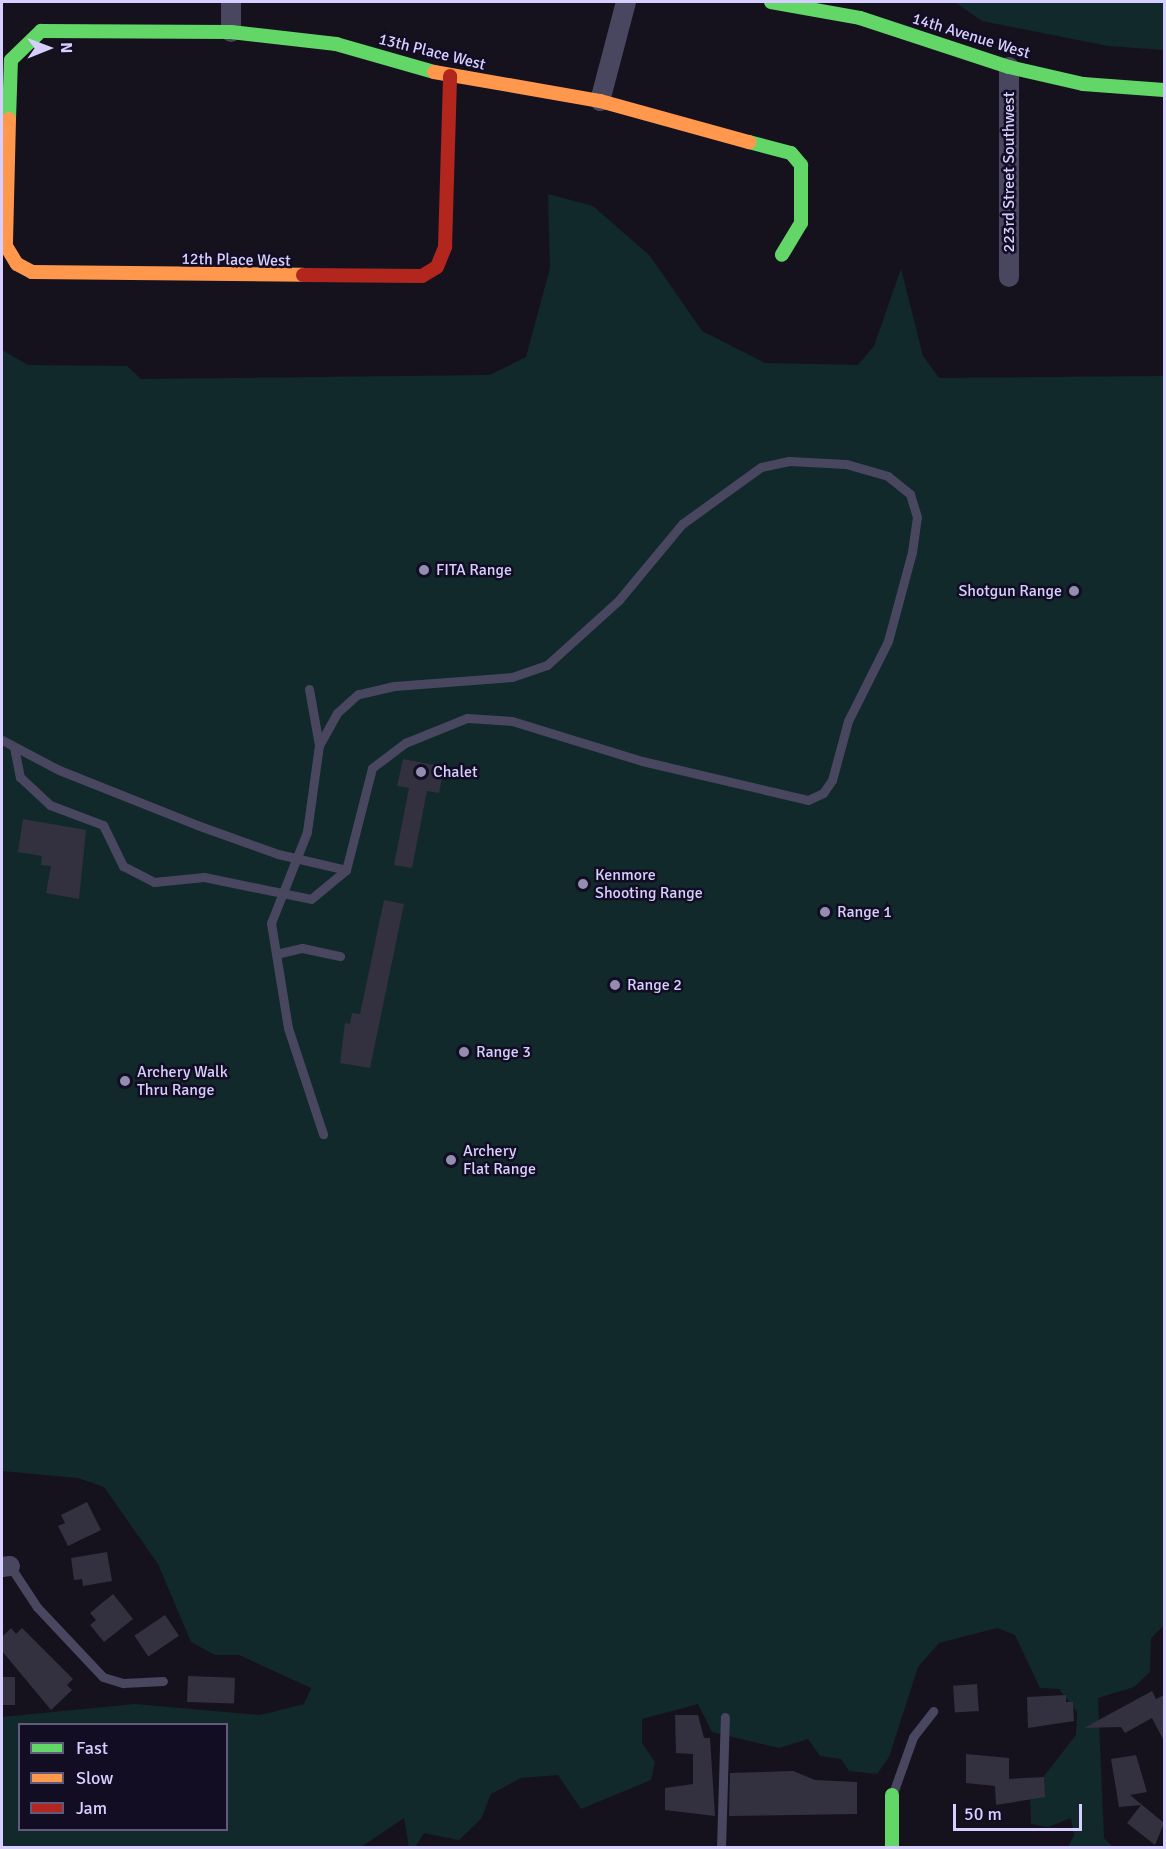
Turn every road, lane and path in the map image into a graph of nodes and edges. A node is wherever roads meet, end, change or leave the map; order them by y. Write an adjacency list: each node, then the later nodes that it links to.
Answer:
1 (231, 2): 4 (street)
2 (626, 2): 8 (street)
3 (771, 2): 5 (street, 14th Avenue West)
4 (231, 32): 6 (street, 13th Place West); 10 (street, 13th Place West)
5 (1009, 67): 7 (street, 14th Avenue West); 11 (street, 223rd Street Southwest)
6 (450, 76): 8 (street, 13th Place West); 10 (street, 12th Place West)
7 (1164, 90)
8 (600, 101): 9 (street, 13th Place West)
9 (782, 255)
10 (32, 273)
11 (1009, 277)
12 (309, 689): 14 (lane)
13 (2, 740): 15 (lane)
14 (319, 745): 16 (lane); 17 (lane)
15 (14, 747): 16 (lane); 18 (lane)
16 (299, 859): 17 (lane); 18 (lane)
17 (346, 870): 18 (lane)
18 (283, 893): 19 (lane)
19 (276, 954): 20 (lane); 21 (lane)
20 (340, 956)
21 (323, 1134)
22 (6, 1566): 23 (lane)
23 (163, 1681)
24 (933, 1711): 26 (lane)
25 (725, 1717): 27 (lane)
26 (892, 1795): 28 (street)
27 (721, 1848)
28 (892, 1848)

